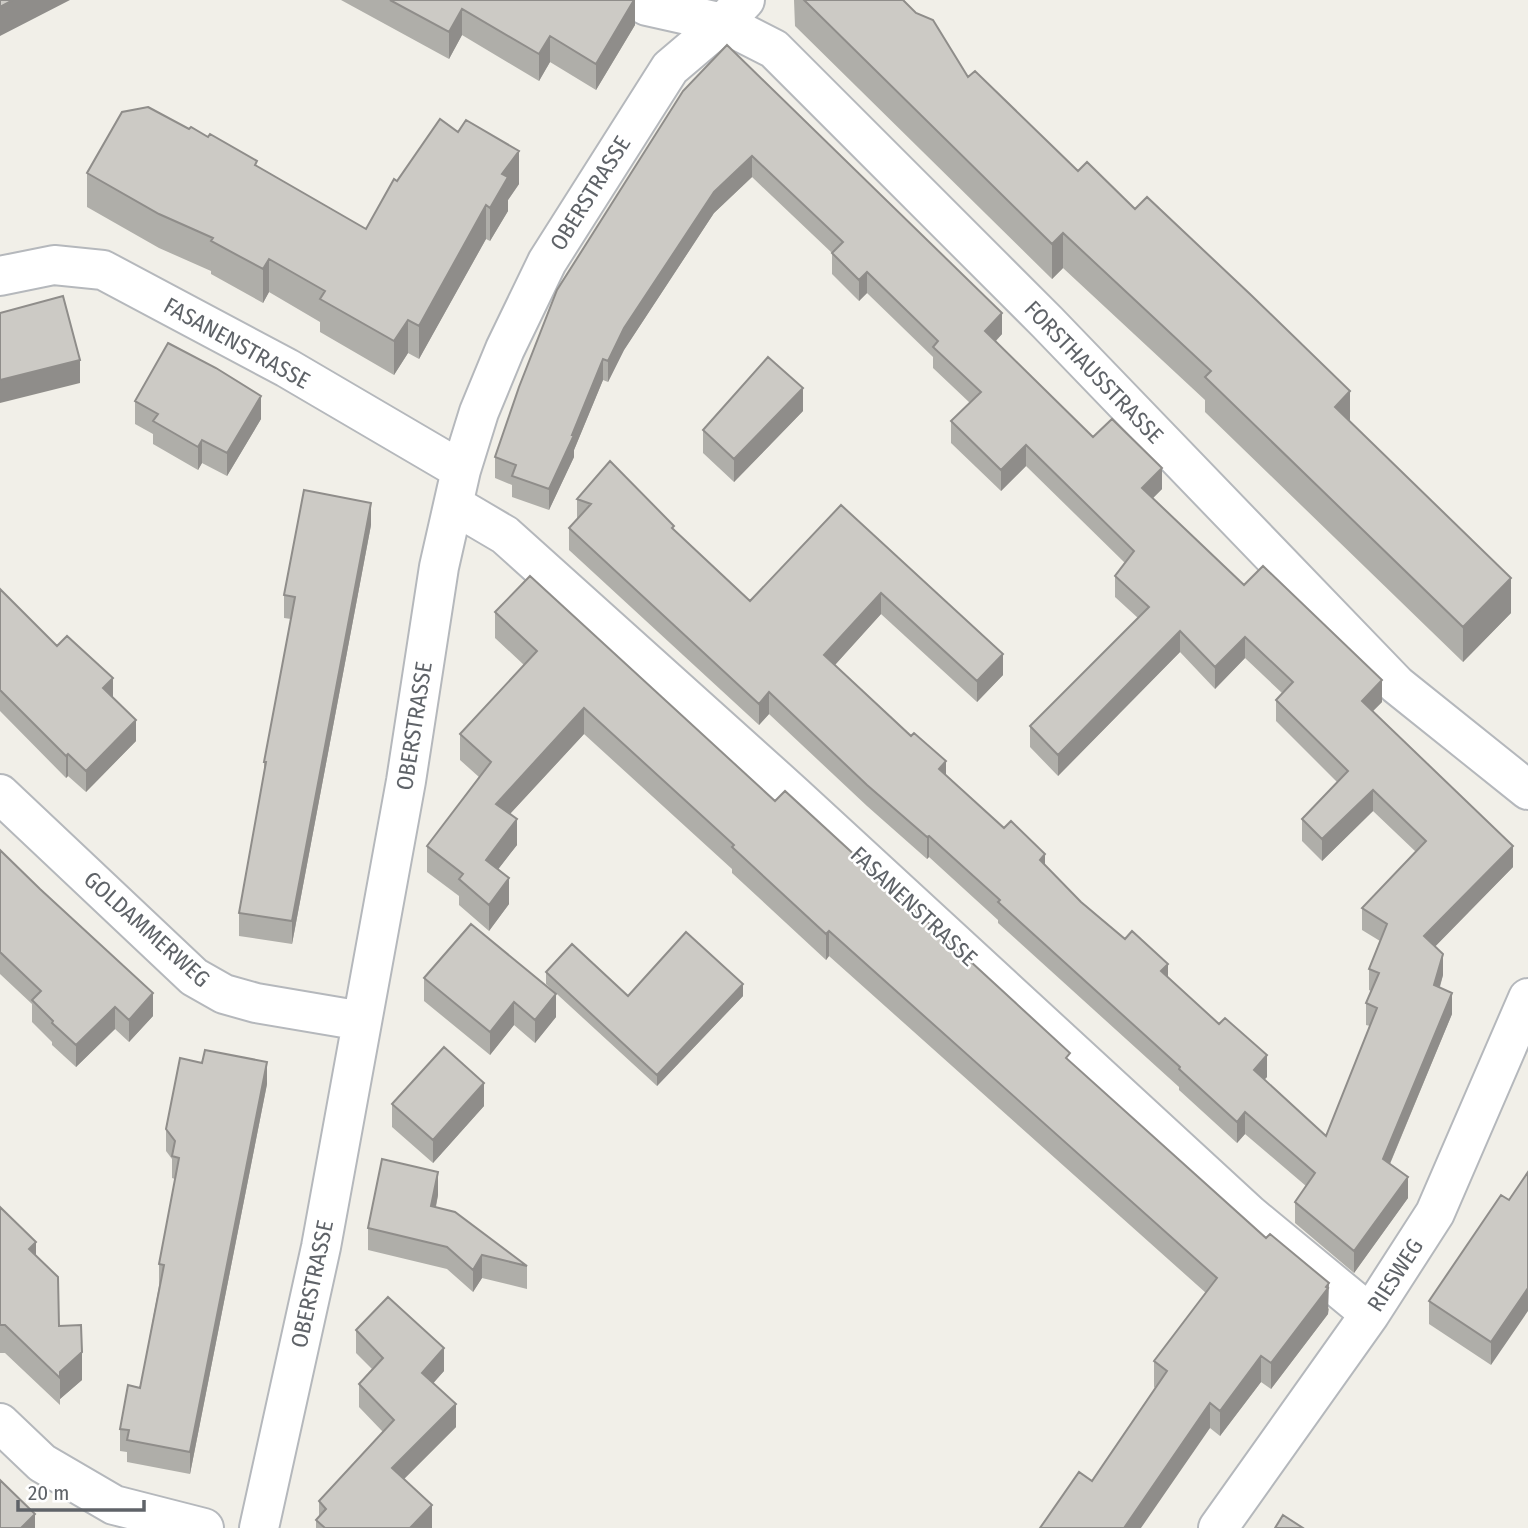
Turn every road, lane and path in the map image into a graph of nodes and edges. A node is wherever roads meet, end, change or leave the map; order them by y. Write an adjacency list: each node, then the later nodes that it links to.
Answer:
1 (635, 0): 2 (street, FORSTHAUSSTRASSE)
2 (734, 12): 4 (street, OBERSTRASSE); 5 (street, FORSTHAUSSTRASSE)
3 (0, 276): 4 (street, FASANENSTRASSE)
4 (457, 488): 8 (street, OBERSTRASSE); 9 (street, FASANENSTRASSE)
5 (1528, 790)
6 (0, 794): 8 (street, GOLDAMMERWEG)
7 (1528, 998): 9 (street, RIESWEG)
8 (362, 1021): 12 (street, OBERSTRASSE)
9 (1370, 1314): 13 (street, RIESWEG)
10 (0, 1423): 11 (street)
11 (204, 1528)
12 (259, 1528)
13 (1217, 1528)

